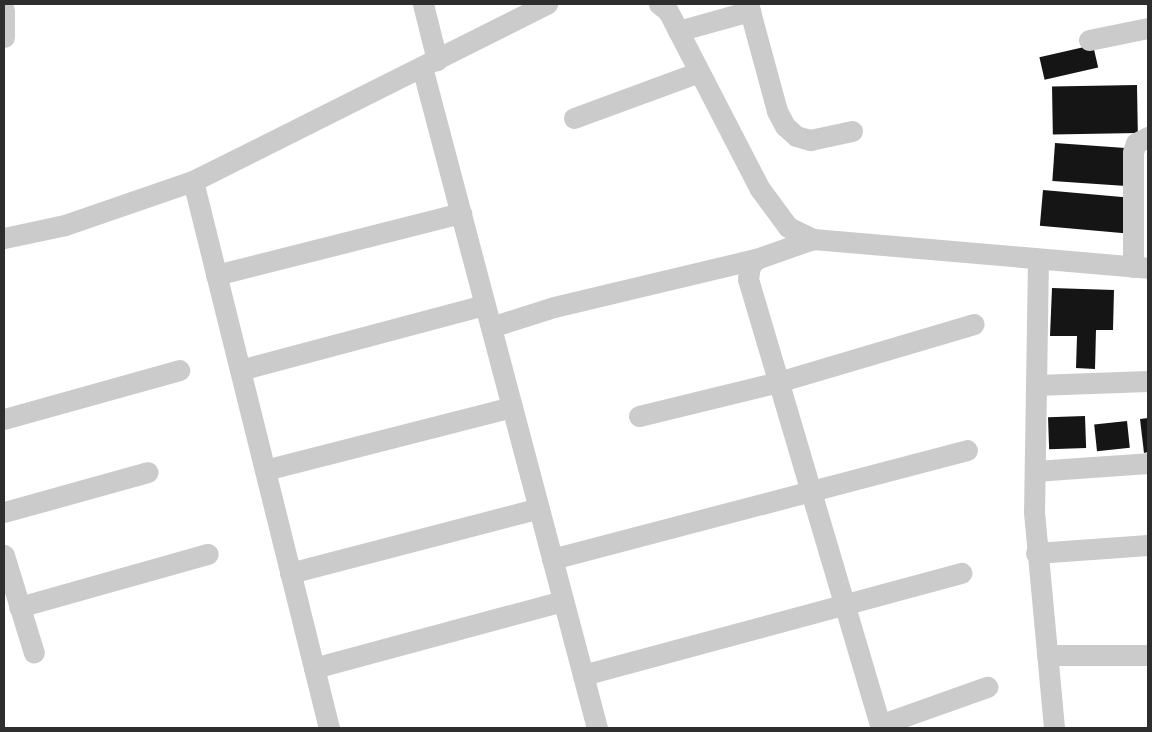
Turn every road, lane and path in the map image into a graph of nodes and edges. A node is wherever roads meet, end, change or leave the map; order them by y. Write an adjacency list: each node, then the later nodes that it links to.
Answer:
1 (424, 4): 10 (street)
2 (547, 4): 10 (street)
3 (659, 4): 7 (street)
4 (749, 7): 7 (street); 13 (street)
5 (4, 10): 8 (street)
6 (1148, 28): 9 (street)
7 (678, 31): 11 (street)
8 (4, 37)
9 (1089, 40)
10 (429, 63): 15 (street); 16 (street)
11 (699, 72): 12 (street); 18 (street)
12 (574, 118)
13 (852, 130)
14 (1148, 137): 21 (street)
15 (193, 182): 17 (street); 22 (street)
16 (460, 213): 22 (street); 23 (street)
17 (4, 238)
18 (813, 239): 19 (street); 20 (street)
19 (756, 259): 25 (street); 29 (street)
20 (1038, 259): 21 (street); 30 (street)
21 (1141, 268)
22 (216, 275): 27 (street)
23 (485, 305): 25 (street); 27 (street)
24 (974, 324): 29 (street)
25 (491, 327): 31 (street)
26 (179, 370): 33 (street)
27 (240, 370): 36 (street)
28 (1148, 381): 30 (street)
29 (778, 382): 32 (street); 39 (street)
30 (1036, 385): 37 (street)
31 (512, 407): 36 (street); 40 (street)
32 (639, 416)
33 (4, 419)
34 (967, 450): 39 (street)
35 (1148, 463): 37 (street)
36 (265, 470): 48 (street)
37 (1034, 471): 43 (street)
38 (148, 472): 41 (street)
39 (810, 490): 46 (street); 50 (street)
40 (539, 508): 46 (street); 48 (street)
41 (4, 512)
42 (1148, 544): 43 (street)
43 (1036, 553): 53 (street)
44 (208, 554): 51 (street)
45 (4, 556): 51 (street)
46 (552, 559): 49 (street)
47 (962, 573): 50 (street)
48 (290, 574): 55 (street)
49 (563, 601): 55 (street); 56 (street)
50 (844, 606): 56 (street); 58 (street)
51 (20, 607): 52 (street)
52 (34, 653)
53 (1047, 655): 54 (street); 61 (street)
54 (1148, 655)
55 (314, 668): 59 (street)
56 (583, 675): 60 (street)
57 (988, 687): 58 (street)
58 (880, 727)
59 (330, 728)
60 (597, 728)
61 (1054, 728)

